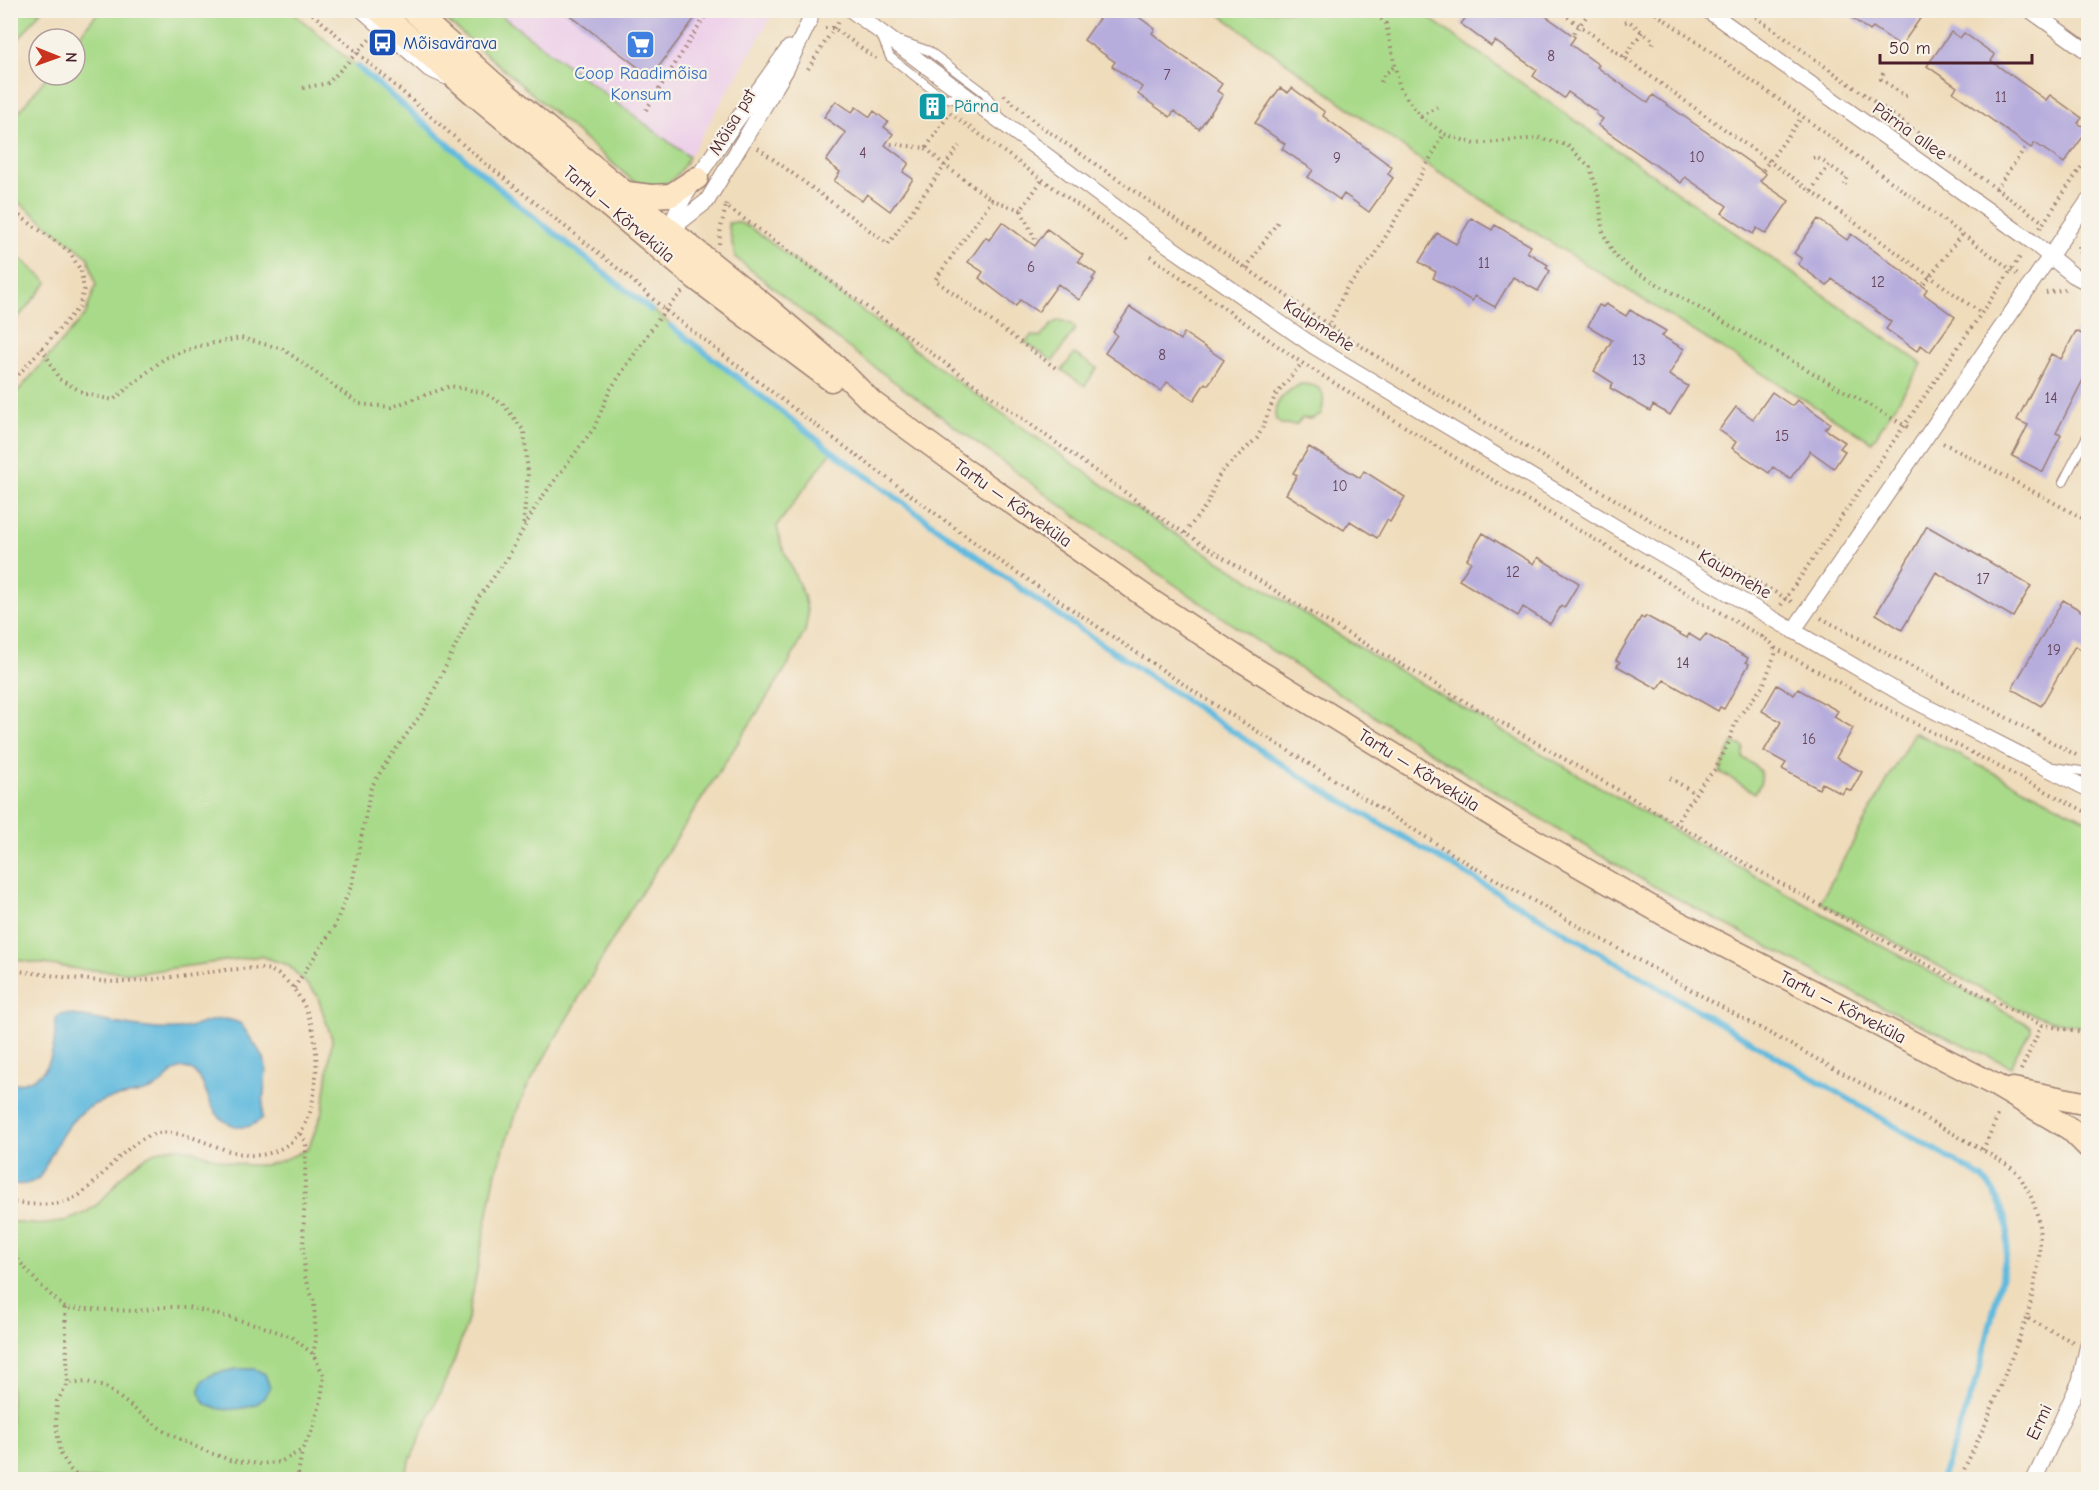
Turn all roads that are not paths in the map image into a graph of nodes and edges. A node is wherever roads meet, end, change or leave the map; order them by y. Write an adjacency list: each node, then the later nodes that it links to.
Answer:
1 (357, 10): 7 (lane)
2 (412, 10): 12 (main road, Tartu — Kõrveküla)
3 (851, 10): 8 (street, Kaupmehe)
4 (1707, 10): 15 (street, Pärna allee)
5 (2030, 10): 9 (street)
6 (813, 15): 11 (street, Mõisa pst); 14 (street, Mõisa pst)
7 (378, 20): 14 (main road, Tartu — Kõrveküla)
8 (881, 34): 10 (street, Kaupmehe); 10 (lane)
9 (2088, 52)
10 (1007, 126): 19 (street, Kaupmehe)
11 (697, 178): 12 (main road); 14 (street, Mõisa pst)
12 (627, 194): 14 (main road, Tartu — Kõrveküla)
13 (2088, 201): 15 (street)
14 (664, 238): 23 (main road, Tartu — Kõrveküla)
15 (2050, 258): 16 (street, Pärna allee); 19 (street)
16 (2088, 283)
17 (2088, 434): 18 (lane)
18 (2063, 482)
19 (1793, 631): 20 (street, Kaupmehe)
20 (2041, 765): 21 (lane); 22 (street, Kaupmehe)
21 (2088, 772)
22 (2088, 789)
23 (1997, 1086): 24 (main road, Tartu — Kõrveküla); 25 (main road, Tartu — Kõrveküla)
24 (2088, 1104)
25 (2088, 1147)
26 (2081, 1343): 28 (street)
27 (2088, 1367): 28 (street)
28 (2080, 1381): 29 (street, Ermi)
29 (2034, 1479)

